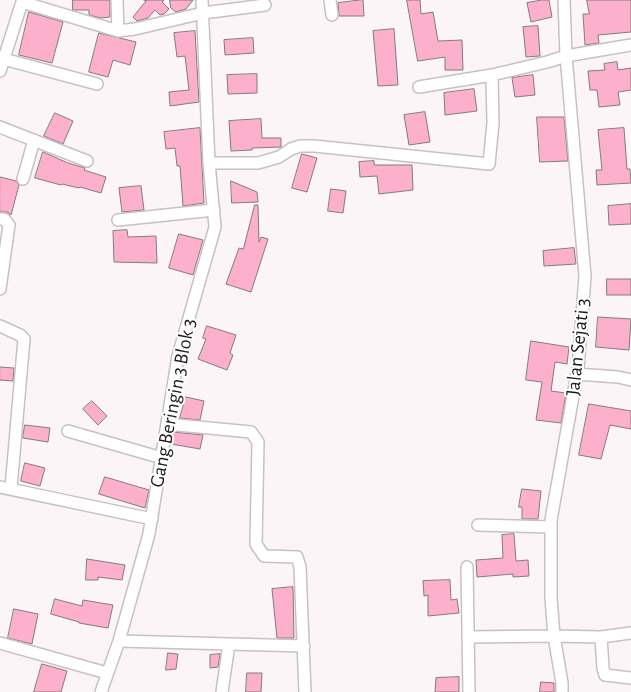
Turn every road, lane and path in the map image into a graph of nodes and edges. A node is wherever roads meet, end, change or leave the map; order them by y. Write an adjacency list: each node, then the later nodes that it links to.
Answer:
1 (117, 0): 8 (street)
2 (202, 0): 6 (street, Gang Beringin 3 Blok 3)
3 (330, 0): 7 (street)
4 (564, 0): 10 (street, Jalan Sejati 3)
5 (265, 5): 6 (street)
6 (203, 13): 8 (street); 18 (street, Gang Beringin 3 Blok 3)
7 (332, 15)
8 (118, 31): 11 (street)
9 (631, 45): 10 (street)
10 (566, 56): 12 (street); 25 (street, Jalan Sejati 3)
11 (1, 63): 13 (street)
12 (492, 75): 14 (street); 18 (street)
13 (97, 84)
14 (419, 87)
15 (0, 128): 16 (street)
16 (34, 140): 17 (street); 19 (street)
17 (87, 161)
18 (210, 163): 20 (street, Gang Beringin 3 Blok 3)
19 (23, 179)
20 (214, 210): 22 (street); 27 (street, Gang Beringin 3 Blok 3)
21 (0, 219): 23 (street)
22 (118, 220)
23 (0, 289)
24 (0, 326): 30 (street)
25 (577, 374): 26 (street); 33 (street, Jalan Sejati 3)
26 (631, 380)
27 (168, 424): 29 (street, Gang Beringin 3 Blok 3); 42 (street)
28 (68, 431): 29 (street)
29 (162, 458): 31 (street, Gang Beringin 3 Blok 3)
30 (5, 487): 31 (street)
31 (152, 519): 39 (street, Gang Beringin 3 Blok 3)
32 (478, 525): 33 (street)
33 (551, 528): 36 (street, Jalan Sejati 3)
34 (467, 567): 37 (street)
35 (631, 633): 38 (street)
36 (554, 636): 37 (street); 38 (street); 49 (street, Jalan Sejati 3)
37 (468, 637): 48 (street)
38 (601, 637): 44 (street)
39 (119, 641): 41 (street); 43 (street, Gang Beringin 3 Blok 3)
40 (0, 644): 43 (street)
41 (229, 644): 42 (street); 46 (street)
42 (304, 646): 47 (street)
43 (107, 673): 45 (street, Gang Beringin 3 Blok 3)
44 (631, 678)
45 (101, 692)
46 (222, 692)
47 (305, 692)
48 (469, 692)
49 (562, 692)

